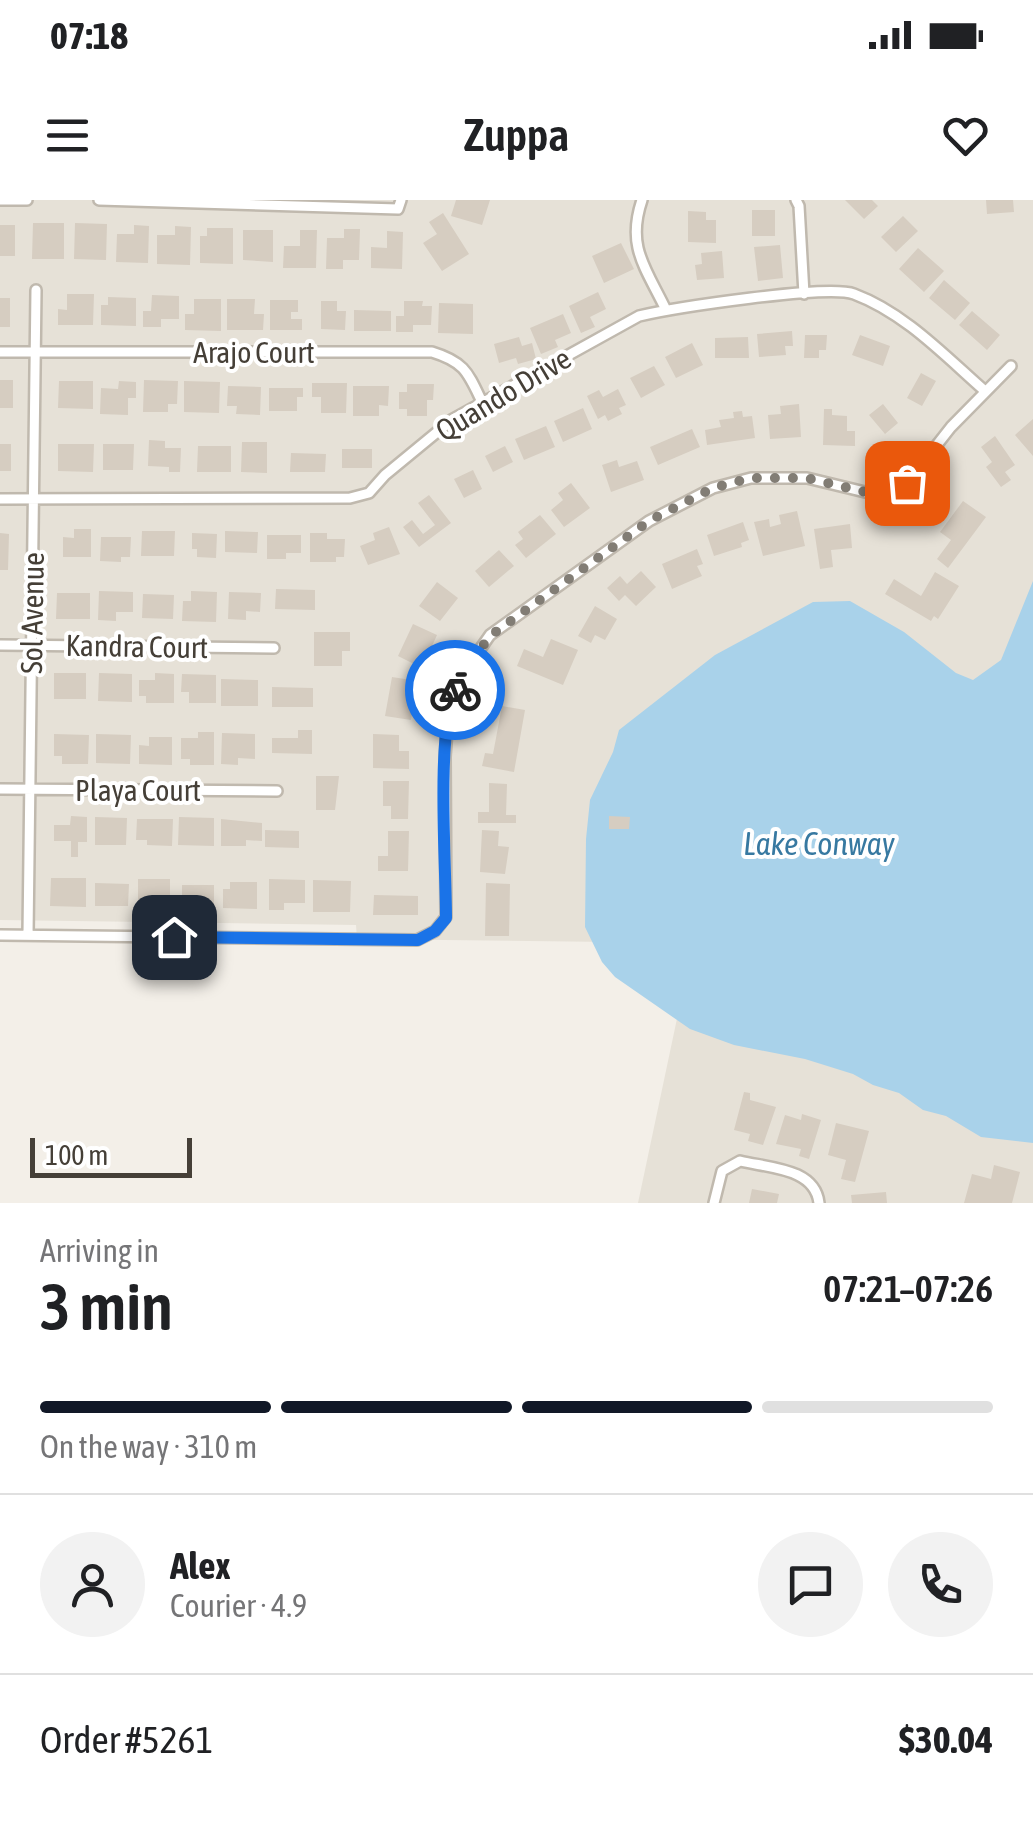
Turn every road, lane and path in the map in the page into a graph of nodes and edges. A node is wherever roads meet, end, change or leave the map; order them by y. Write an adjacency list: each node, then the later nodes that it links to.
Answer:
1 (0, 200): 2 (street)
2 (27, 200)
3 (99, 200): 7 (street)
4 (400, 200): 7 (street)
5 (642, 200): 10 (street)
6 (796, 200): 9 (street)
7 (186, 202)
8 (36, 290): 12 (street, Sol Avenue)
9 (804, 294): 10 (street, Quando Drive); 14 (street, Quando Drive)
10 (666, 310): 15 (street, Quando Drive)
11 (0, 352): 12 (street, Arajo Court)
12 (35, 352): 15 (street, Arajo Court); 17 (street, Sol Avenue)
13 (1012, 366): 14 (street)
14 (985, 391): 25 (street)
15 (482, 402): 17 (street, Quando Drive)
16 (0, 499): 17 (street, Quando Drive)
17 (33, 500): 19 (street, Sol Avenue)
18 (0, 645): 19 (street, Kandra Court)
19 (32, 645): 20 (street, Kandra Court); 22 (street, Sol Avenue)
20 (274, 648)
21 (0, 789): 22 (street, Playa Court)
22 (30, 789): 23 (street, Playa Court); 25 (street, Sol Avenue)
23 (276, 791)
24 (0, 935): 25 (street)
25 (28, 935)
26 (714, 1203): 27 (street)
27 (819, 1203)

